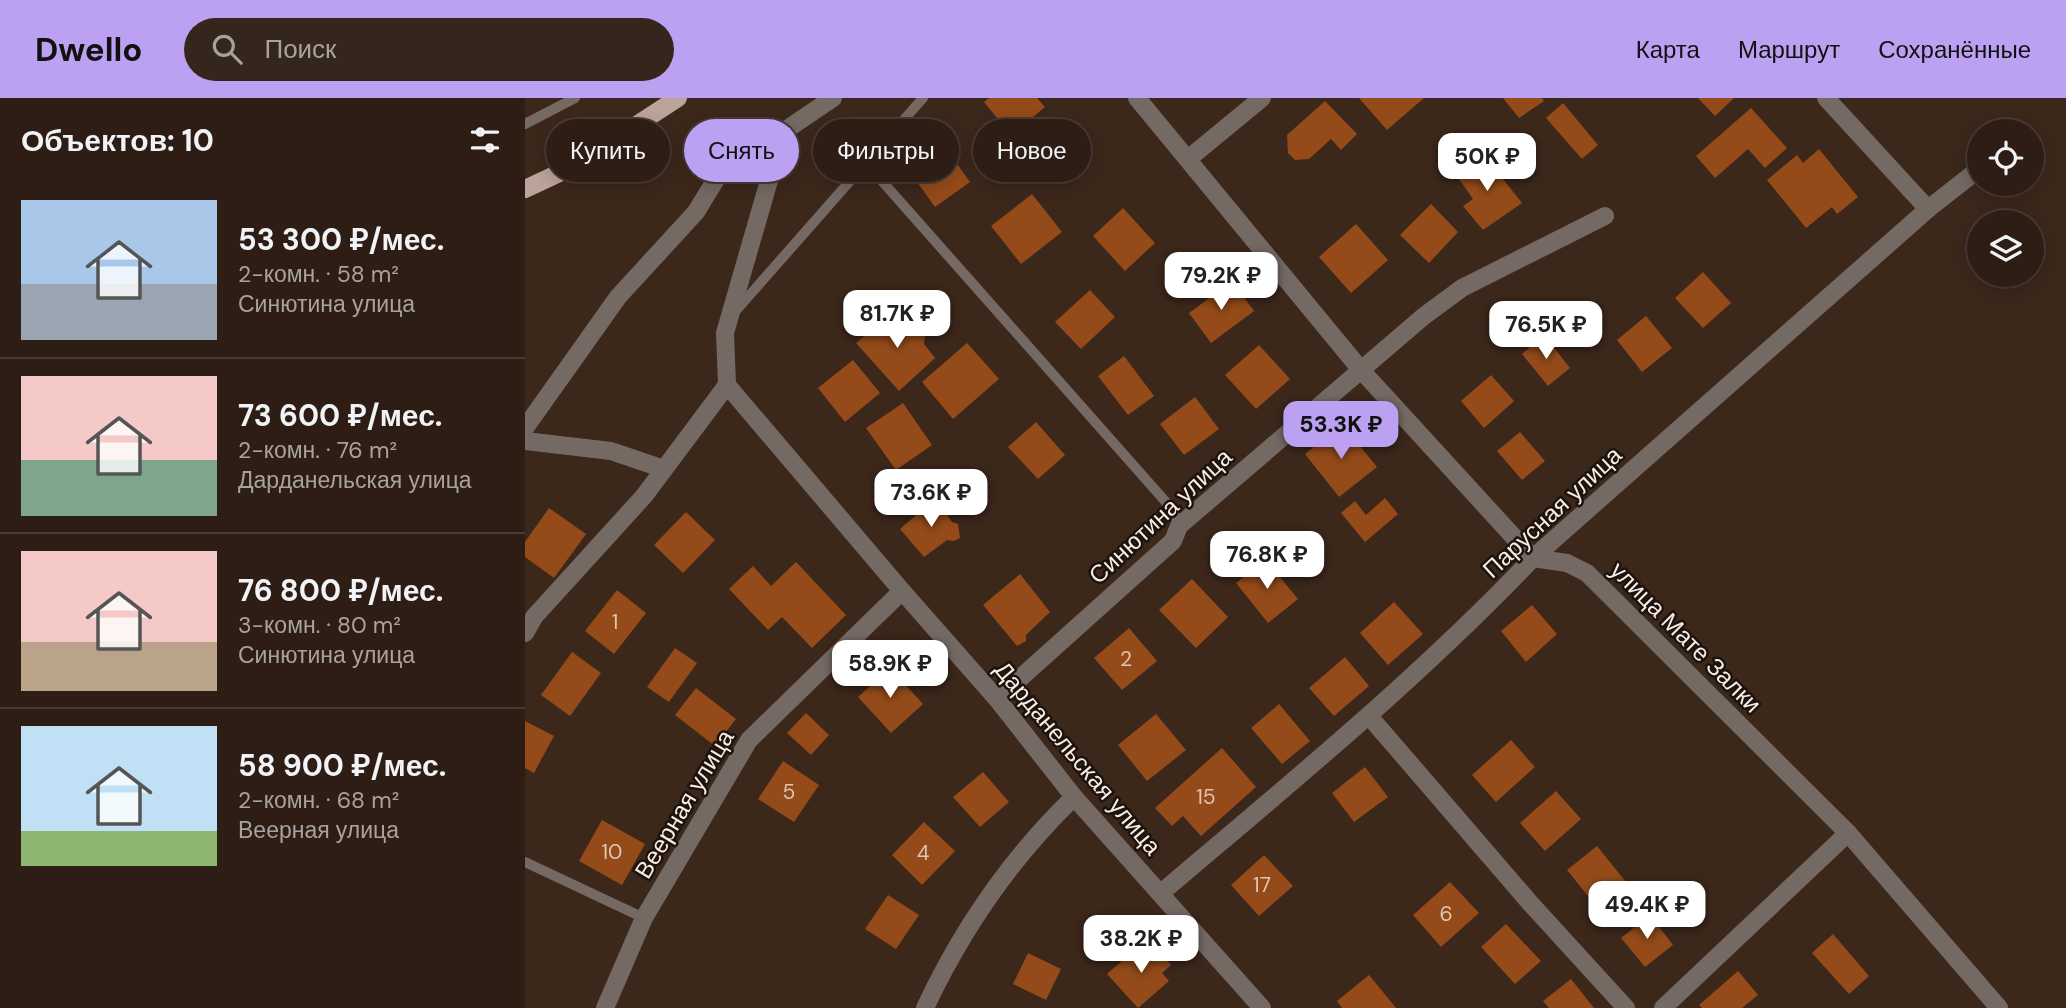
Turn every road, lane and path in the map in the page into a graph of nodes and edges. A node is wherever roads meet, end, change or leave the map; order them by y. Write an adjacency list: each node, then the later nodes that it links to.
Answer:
1 (575, 98): 10 (lane)
2 (678, 98): 17 (main road)
3 (833, 98): 9 (street)
4 (923, 98): 8 (lane)
5 (1137, 98): 11 (street)
6 (1262, 98): 11 (street)
7 (1826, 98): 18 (street)
8 (905, 119)
9 (799, 121)
10 (525, 124)
11 (1188, 159): 21 (street)
12 (1967, 178): 18 (street, Парусная улица)
13 (714, 182): 23 (street)
14 (769, 182): 20 (street)
15 (849, 182): 20 (lane)
16 (883, 182): 26 (lane)
17 (525, 189)
18 (1928, 209): 27 (street, Парусная улица)
19 (1605, 216): 21 (street, Синютина улица)
20 (730, 317): 22 (street)
21 (1361, 370): 26 (street, Синютина улица); 27 (street)
22 (727, 385): 25 (street); 28 (street, Дарданельская улица)
23 (525, 428)
24 (525, 441): 25 (street)
25 (664, 469): 29 (street)
26 (1179, 526): 30 (street, Синютина улица)
27 (1533, 558): 31 (street, Парусная улица); 33 (street, улица Мате Залки)
28 (902, 591): 30 (street, Дарданельская улица); 36 (street, Веерная улица)
29 (525, 633)
30 (997, 699): 32 (street, Дарданельская улица)
31 (1369, 716): 35 (street, Парусная улица); 40 (street)
32 (1074, 797): 35 (street, Дарданельская улица); 38 (street)
33 (1848, 833): 41 (street); 42 (street, улица Мате Залки)
34 (525, 862): 36 (lane)
35 (1161, 893): 39 (street, Дарданельская улица)
36 (645, 918): 37 (street, Веерная улица)
37 (605, 1008)
38 (925, 1008)
39 (1262, 1008)
40 (1626, 1008)
41 (1663, 1008)
42 (2000, 1008)

